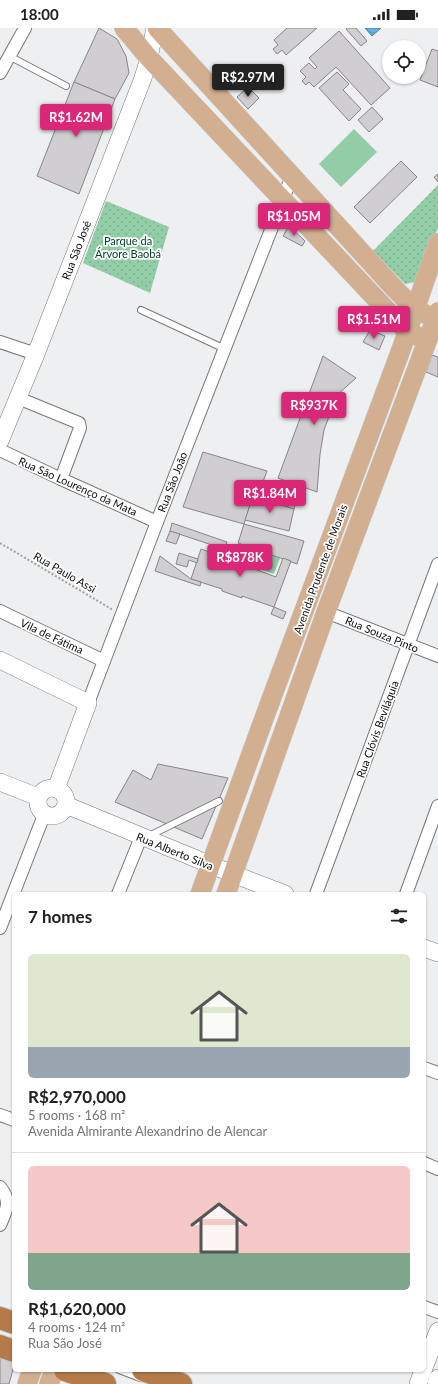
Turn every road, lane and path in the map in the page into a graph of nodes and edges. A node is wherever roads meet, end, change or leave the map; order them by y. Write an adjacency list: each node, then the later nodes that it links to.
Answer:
1 (25, 28): 4 (street)
2 (124, 28): 5 (main road)
3 (156, 28): 5 (street, Rua São José); 8 (main road)
4 (9, 56): 6 (street); 7 (lane)
5 (149, 58): 9 (main road); 20 (street, Rua São José)
6 (0, 74)
7 (66, 86)
8 (234, 111): 9 (main road); 10 (main road)
9 (217, 130): 11 (main road)
10 (292, 176): 11 (street, Rua São João); 13 (main road)
11 (283, 199): 16 (main road); 19 (street, Rua São João)
12 (438, 243): 13 (main road, Avenida Prudente de Morais)
13 (415, 309): 15 (main road); 16 (main road, Avenida Prudente de Morais)
14 (141, 310): 19 (lane)
15 (437, 317): 18 (main road, Avenida Prudente de Morais)
16 (408, 331): 18 (main road); 44 (main road, Avenida Prudente de Morais)
17 (0, 342): 20 (street)
18 (433, 344): 29 (main road, Avenida Prudente de Morais)
19 (225, 349): 25 (street, Rua São João)
20 (36, 354): 21 (street, Rua São José)
21 (18, 398): 22 (street, Rua São José); 24 (street)
22 (0, 441)
23 (0, 450): 24 (street, Rua São Lourenço da Mata)
24 (61, 479): 25 (street, Rua São Lourenço da Mata)
25 (157, 522): 30 (street, Rua São João)
26 (0, 544): 30 (path, Rua Paulo Assi)
27 (438, 564): 31 (street, Rua Clóvis Beviláquia)
28 (0, 611): 34 (street, Vila de Fátima)
29 (326, 612): 31 (street, Rua Souza Pinto); 45 (main road, Avenida Prudente de Morais)
30 (122, 615): 34 (street, Rua São João)
31 (408, 645): 32 (street, Rua Souza Pinto); 51 (street, Rua Clóvis Beviláquia)
32 (438, 656)
33 (0, 660): 35 (street)
34 (104, 661): 35 (street, Rua São João)
35 (88, 703): 37 (street, Rua São João)
36 (0, 782): 38 (street)
37 (56, 789): 38 (street); 41 (street)
38 (38, 797): 42 (street)
39 (219, 801): 43 (lane)
40 (438, 806): 52 (street)
41 (64, 809): 42 (street); 43 (street, Rua Alberto Silva)
42 (44, 815): 46 (street)
43 (141, 840): 44 (street, Rua Alberto Silva); 47 (street)
44 (210, 869): 45 (street, Rua Alberto Silva); 48 (main road, Avenida Prudente de Morais)
45 (230, 883): 49 (street, Rua Alberto Silva); 50 (street, Rua Alberto Silva)
46 (14, 892)
47 (119, 892)
48 (201, 892)
49 (259, 892)
50 (275, 892)
51 (317, 892)
52 (407, 892)
53 (12, 897): 54 (street)
54 (0, 928)
55 (426, 949): 56 (street)
56 (438, 953)
57 (426, 1069): 58 (street)
58 (438, 1073)
59 (0, 1115): 60 (street)
60 (12, 1119)
61 (426, 1164): 62 (street)
62 (438, 1169)
63 (0, 1187): 64 (street)
64 (0, 1225)
65 (426, 1308): 66 (street)
66 (438, 1312)
67 (0, 1318): 68 (highway)
68 (12, 1322)
69 (438, 1331): 72 (street)
70 (0, 1346): 71 (highway)
71 (12, 1350)
72 (426, 1364)
73 (31, 1372): 80 (main road)
74 (53, 1372): 81 (main road)
75 (71, 1372): 82 (highway)
76 (129, 1372): 78 (lane)
77 (423, 1372): 84 (street)
78 (144, 1375): 83 (highway)
79 (438, 1378): 85 (street)
80 (27, 1384)
81 (49, 1384)
82 (105, 1384)
83 (181, 1384)
84 (418, 1384)
85 (436, 1384)

